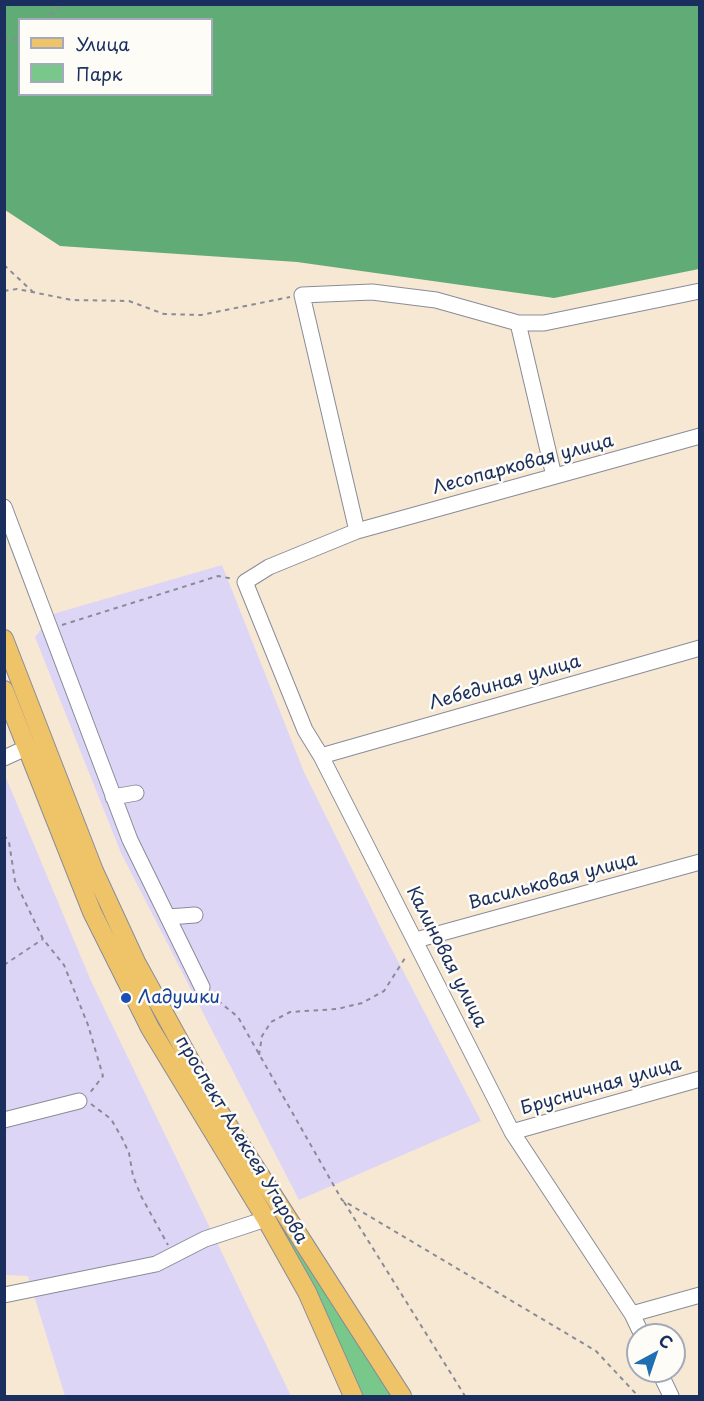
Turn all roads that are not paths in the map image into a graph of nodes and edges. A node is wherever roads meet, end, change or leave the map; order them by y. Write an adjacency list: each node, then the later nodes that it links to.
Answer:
1 (699, 291): 2 (street)
2 (518, 323): 4 (street); 6 (street)
3 (699, 436): 4 (street, Лесопарковая улица)
4 (554, 476): 6 (street, Лесопарковая улица)
5 (4, 507): 15 (street)
6 (357, 531): 7 (street, Лесопарковая улица)
7 (245, 582): 12 (street, Калиновая улица)
8 (4, 639): 11 (main road, проспект Алексея Угарова)
9 (699, 648): 12 (street, Лебединая улица)
10 (4, 690): 11 (main road, проспект Алексея Угарова)
11 (34, 745): 13 (street); 25 (main road, проспект Алексея Угарова); 31 (main road, проспект Алексея Угарова)
12 (321, 756): 19 (street, Калиновая улица)
13 (4, 758)
14 (136, 793): 15 (street)
15 (113, 796): 18 (street)
16 (699, 862): 19 (street, Васильковая улица)
17 (195, 915): 18 (street)
18 (168, 917): 20 (street)
19 (416, 940): 24 (street, Калиновая улица)
20 (202, 987)
21 (699, 1079): 24 (street, Брусничная улица)
22 (79, 1101): 23 (street)
23 (4, 1120)
24 (513, 1132): 28 (street, Калиновая улица)
25 (266, 1219): 27 (street); 30 (main road, проспект Алексея Угарова)
26 (699, 1294): 28 (street)
27 (4, 1295)
28 (632, 1314): 29 (street, Калиновая улица)
29 (636, 1323)
30 (353, 1396)
31 (402, 1396)

